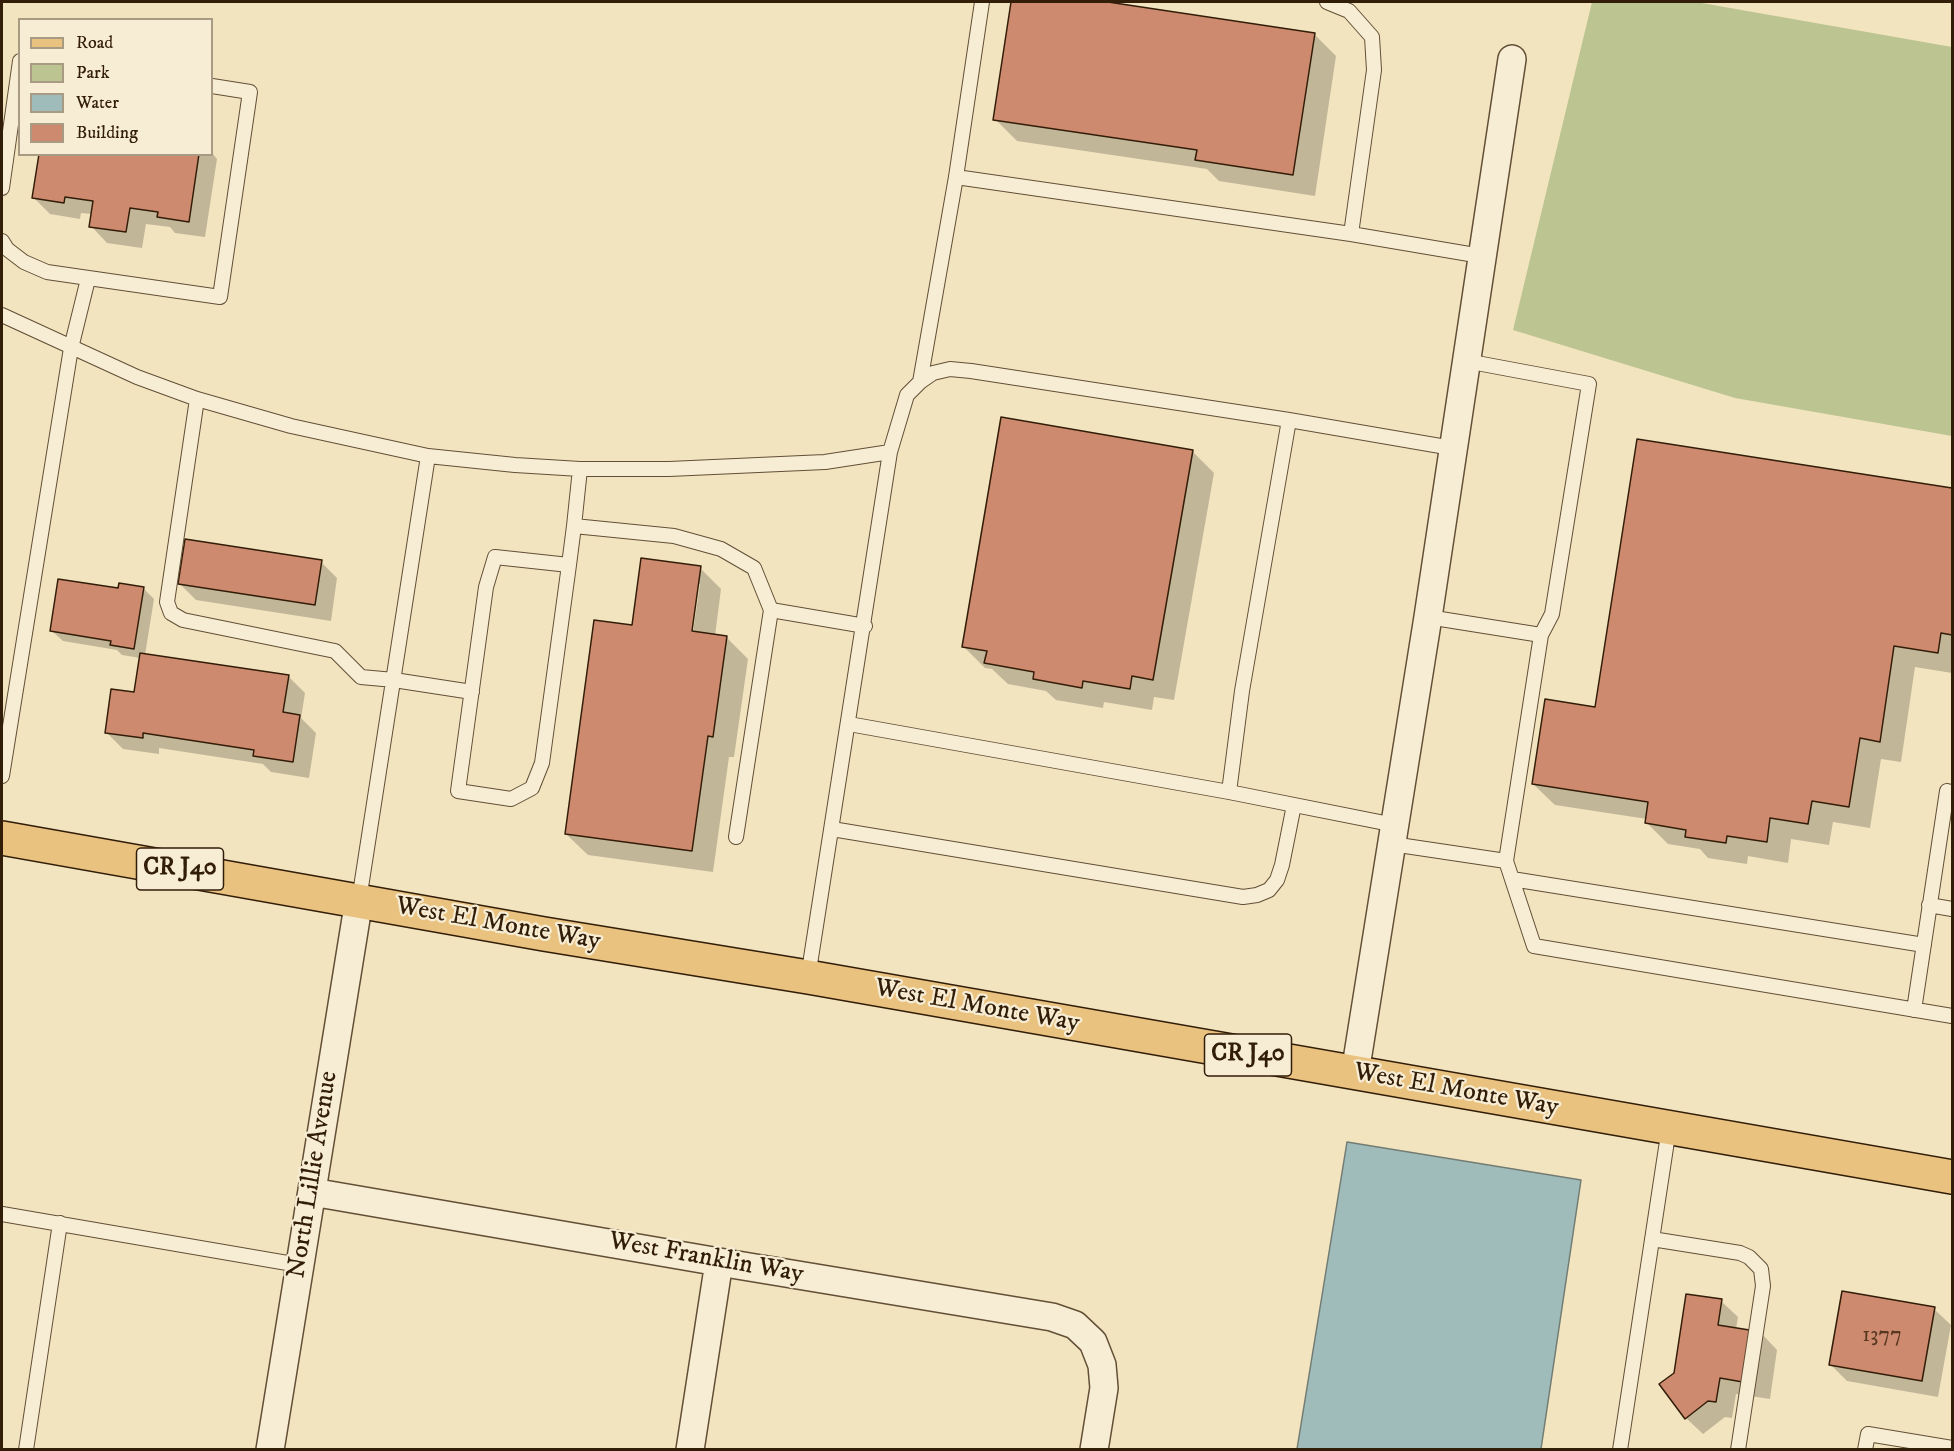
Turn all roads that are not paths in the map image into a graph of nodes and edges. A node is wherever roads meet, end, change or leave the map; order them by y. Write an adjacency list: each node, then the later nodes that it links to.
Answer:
1 (982, 2): 6 (lane)
2 (1327, 2): 8 (lane)
3 (1512, 59): 10 (street)
4 (18, 75): 7 (lane)
5 (213, 86): 11 (lane)
6 (956, 177): 8 (lane); 15 (lane)
7 (2, 188)
8 (1351, 234): 10 (lane)
9 (2, 241): 11 (lane)
10 (1481, 256): 14 (street)
11 (88, 279): 13 (lane)
12 (2, 315): 13 (lane)
13 (71, 348): 16 (lane); 31 (lane)
14 (1466, 361): 18 (street); 27 (lane)
15 (920, 382): 17 (lane); 19 (lane)
16 (197, 399): 20 (lane); 28 (lane)
17 (1289, 420): 18 (lane); 32 (lane)
18 (1452, 448): 25 (street)
19 (890, 452): 21 (lane); 26 (lane)
20 (429, 456): 21 (lane); 28 (lane)
21 (580, 469): 22 (lane)
22 (574, 526): 23 (lane); 24 (lane)
23 (569, 565): 29 (lane); 29 (lane)
24 (771, 610): 26 (lane); 37 (lane)
25 (1428, 618): 27 (lane); 36 (street)
26 (865, 626): 30 (lane)
27 (1541, 635): 39 (lane)
28 (394, 680): 29 (lane); 41 (lane)
29 (472, 692)
30 (849, 724): 32 (lane); 35 (lane)
31 (2, 776)
32 (1229, 792): 34 (lane)
33 (1953, 792): 42 (lane)
34 (1294, 806): 35 (lane); 36 (lane)
35 (832, 829): 45 (lane)
36 (1393, 835): 39 (lane); 48 (street)
37 (736, 837)
38 (2, 838): 41 (main road, West El Monte Way / CR J40)
39 (1506, 861): 40 (lane)
40 (1512, 879): 44 (lane); 46 (lane)
41 (358, 900): 45 (main road, West El Monte Way / CR J40); 51 (street, North Lillie Avenue)
42 (1929, 905): 43 (lane); 44 (lane)
43 (1953, 909)
44 (1924, 945): 46 (lane)
45 (808, 977): 48 (main road, West El Monte Way / CR J40)
46 (1914, 1010): 47 (lane)
47 (1953, 1016)
48 (1355, 1073): 49 (main road, West El Monte Way / CR J40)
49 (1669, 1128): 50 (main road, West El Monte Way / CR J40); 54 (lane)
50 (1953, 1177)
51 (312, 1192): 55 (street, West Franklin Way); 56 (street, North Lillie Avenue)
52 (2, 1214): 53 (lane)
53 (60, 1223): 56 (lane); 58 (lane)
54 (1652, 1239): 62 (lane); 63 (lane)
55 (719, 1262): 60 (street); 61 (street, West Franklin Way)
56 (299, 1265): 59 (street, North Lillie Avenue)
57 (1953, 1448): 64 (lane)
58 (26, 1449)
59 (270, 1449)
60 (690, 1449)
61 (1094, 1449)
62 (1620, 1449)
63 (1738, 1449)
64 (1865, 1449)

